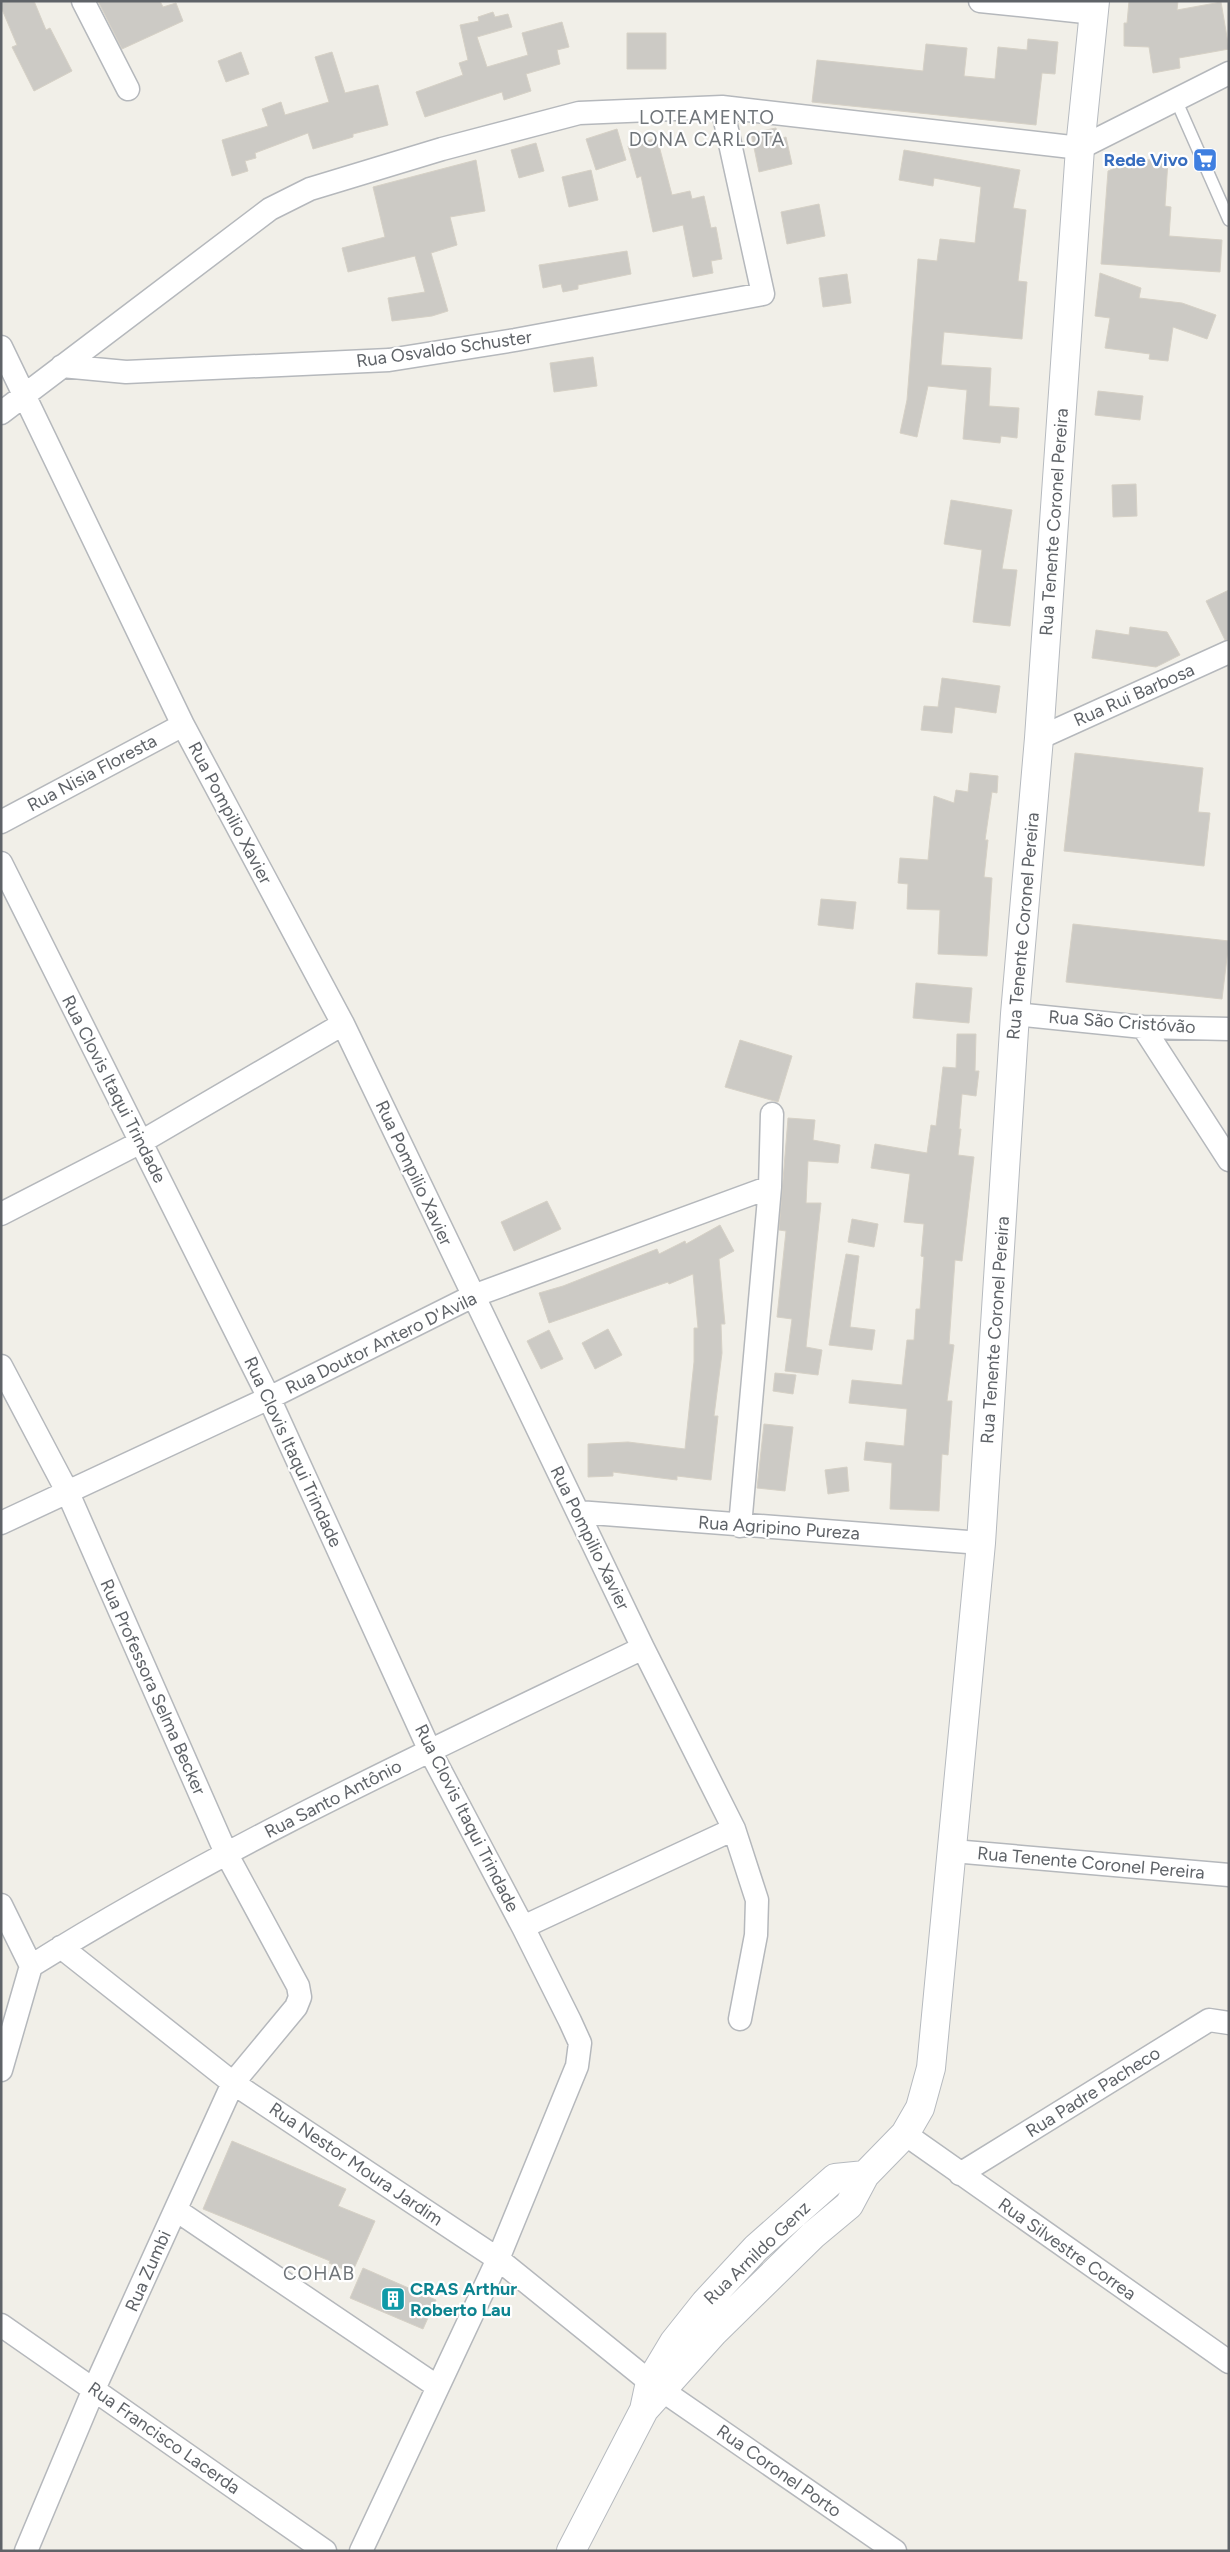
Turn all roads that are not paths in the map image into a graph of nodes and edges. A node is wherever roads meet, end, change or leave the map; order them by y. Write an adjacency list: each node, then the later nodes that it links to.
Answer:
1 (83, 1): 5 (street)
2 (980, 1): 3 (street)
3 (1095, 7): 8 (main road, Rua Tenente Coronel Pereira)
4 (1229, 73): 6 (street)
5 (128, 89)
6 (1176, 100): 8 (street); 9 (lane)
7 (722, 107): 8 (street); 11 (street); 11 (street, Rua Osvaldo Schuster)
8 (1080, 148): 16 (main road, Rua Tenente Coronel Pereira)
9 (1229, 220)
10 (1, 347): 12 (street, Rua Pompilio Xavier)
11 (62, 366): 12 (street)
12 (26, 395): 13 (street); 15 (street, Rua Pompilio Xavier)
13 (1, 413)
14 (1229, 652): 16 (street, Rua Rui Barbosa)
15 (183, 725): 17 (street, Rua Nisia Floresta); 20 (street, Rua Pompilio Xavier)
16 (1039, 738): 19 (main road, Rua Tenente Coronel Pereira)
17 (1, 822)
18 (1, 863): 24 (street, Rua Clovis Itaqui Trindade)
19 (1015, 1014): 21 (street, Rua São Cristóvão); 35 (main road, Rua Tenente Coronel Pereira)
20 (343, 1024): 24 (street); 28 (street, Rua Pompilio Xavier)
21 (1143, 1027): 22 (street, Rua São Cristóvão); 25 (street)
22 (1229, 1029)
23 (772, 1114): 26 (street)
24 (141, 1142): 27 (street); 30 (street, Rua Clovis Itaqui Trindade)
25 (1228, 1158)
26 (770, 1187): 28 (street, Rua Doutor Antero D'Avila); 34 (street)
27 (1, 1214)
28 (473, 1296): 30 (street, Rua Doutor Antero D'Avila); 32 (street, Rua Pompilio Xavier)
29 (1, 1366): 31 (street, Rua Professora Selma Becker)
30 (269, 1398): 31 (street, Rua Doutor Antero D'Avila); 37 (street, Rua Clovis Itaqui Trindade)
31 (68, 1493): 33 (street, Rua Doutor Antero D'Avila); 40 (street, Rua Professora Selma Becker)
32 (578, 1512): 34 (street, Rua Agripino Pureza); 36 (street, Rua Pompilio Xavier)
33 (1, 1523)
34 (740, 1526): 35 (street, Rua Agripino Pureza)
35 (981, 1543): 39 (main road, Rua Tenente Coronel Pereira)
36 (643, 1648): 37 (street, Rua Santo Antônio); 38 (street, Rua Pompilio Xavier)
37 (430, 1751): 40 (street, Rua Santo Antônio); 43 (street, Rua Clovis Itaqui Trindade)
38 (734, 1829): 43 (street); 47 (street, Rua Pompilio Xavier)
39 (953, 1851): 41 (street, Rua Tenente Coronel Pereira); 51 (main road, Rua Tenente Coronel Pereira)
40 (226, 1853): 44 (street, Rua Santo Antônio); 46 (street, Rua Professora Selma Becker)
41 (1229, 1875)
42 (1, 1906): 45 (street)
43 (523, 1927): 54 (street, Rua Clovis Itaqui Trindade)
44 (61, 1948): 45 (street, Rua Santo Antônio); 50 (street, Rua Nestor Moura Jardim)
45 (31, 1966): 49 (street)
46 (296, 2007): 50 (street, Rua Zumbi)
47 (740, 2019)
48 (1229, 2023): 52 (street, Rua Padre Pacheco)
49 (1, 2070)
50 (233, 2083): 53 (street, Rua Zumbi); 54 (street, Rua Nestor Moura Jardim)
51 (905, 2134): 52 (street, Rua Silvestre Correa); 57 (main road, Rua Arnildo Genz)
52 (960, 2174): 56 (street, Rua Silvestre Correa)
53 (176, 2210): 58 (street); 59 (street, Rua Zumbi)
54 (498, 2258): 57 (street, Rua Nestor Moura Jardim); 58 (street)
55 (1, 2325): 59 (street, Rua Francisco Lacerda)
56 (1229, 2362)
57 (657, 2386): 63 (main road, Rua Arnildo Genz); 64 (street, Rua Coronel Porto)
58 (438, 2387): 62 (street)
59 (94, 2389): 60 (street, Rua Zumbi); 61 (street, Rua Francisco Lacerda)
60 (26, 2551)
61 (326, 2551)
62 (361, 2551)
63 (571, 2551)
64 (895, 2551)

